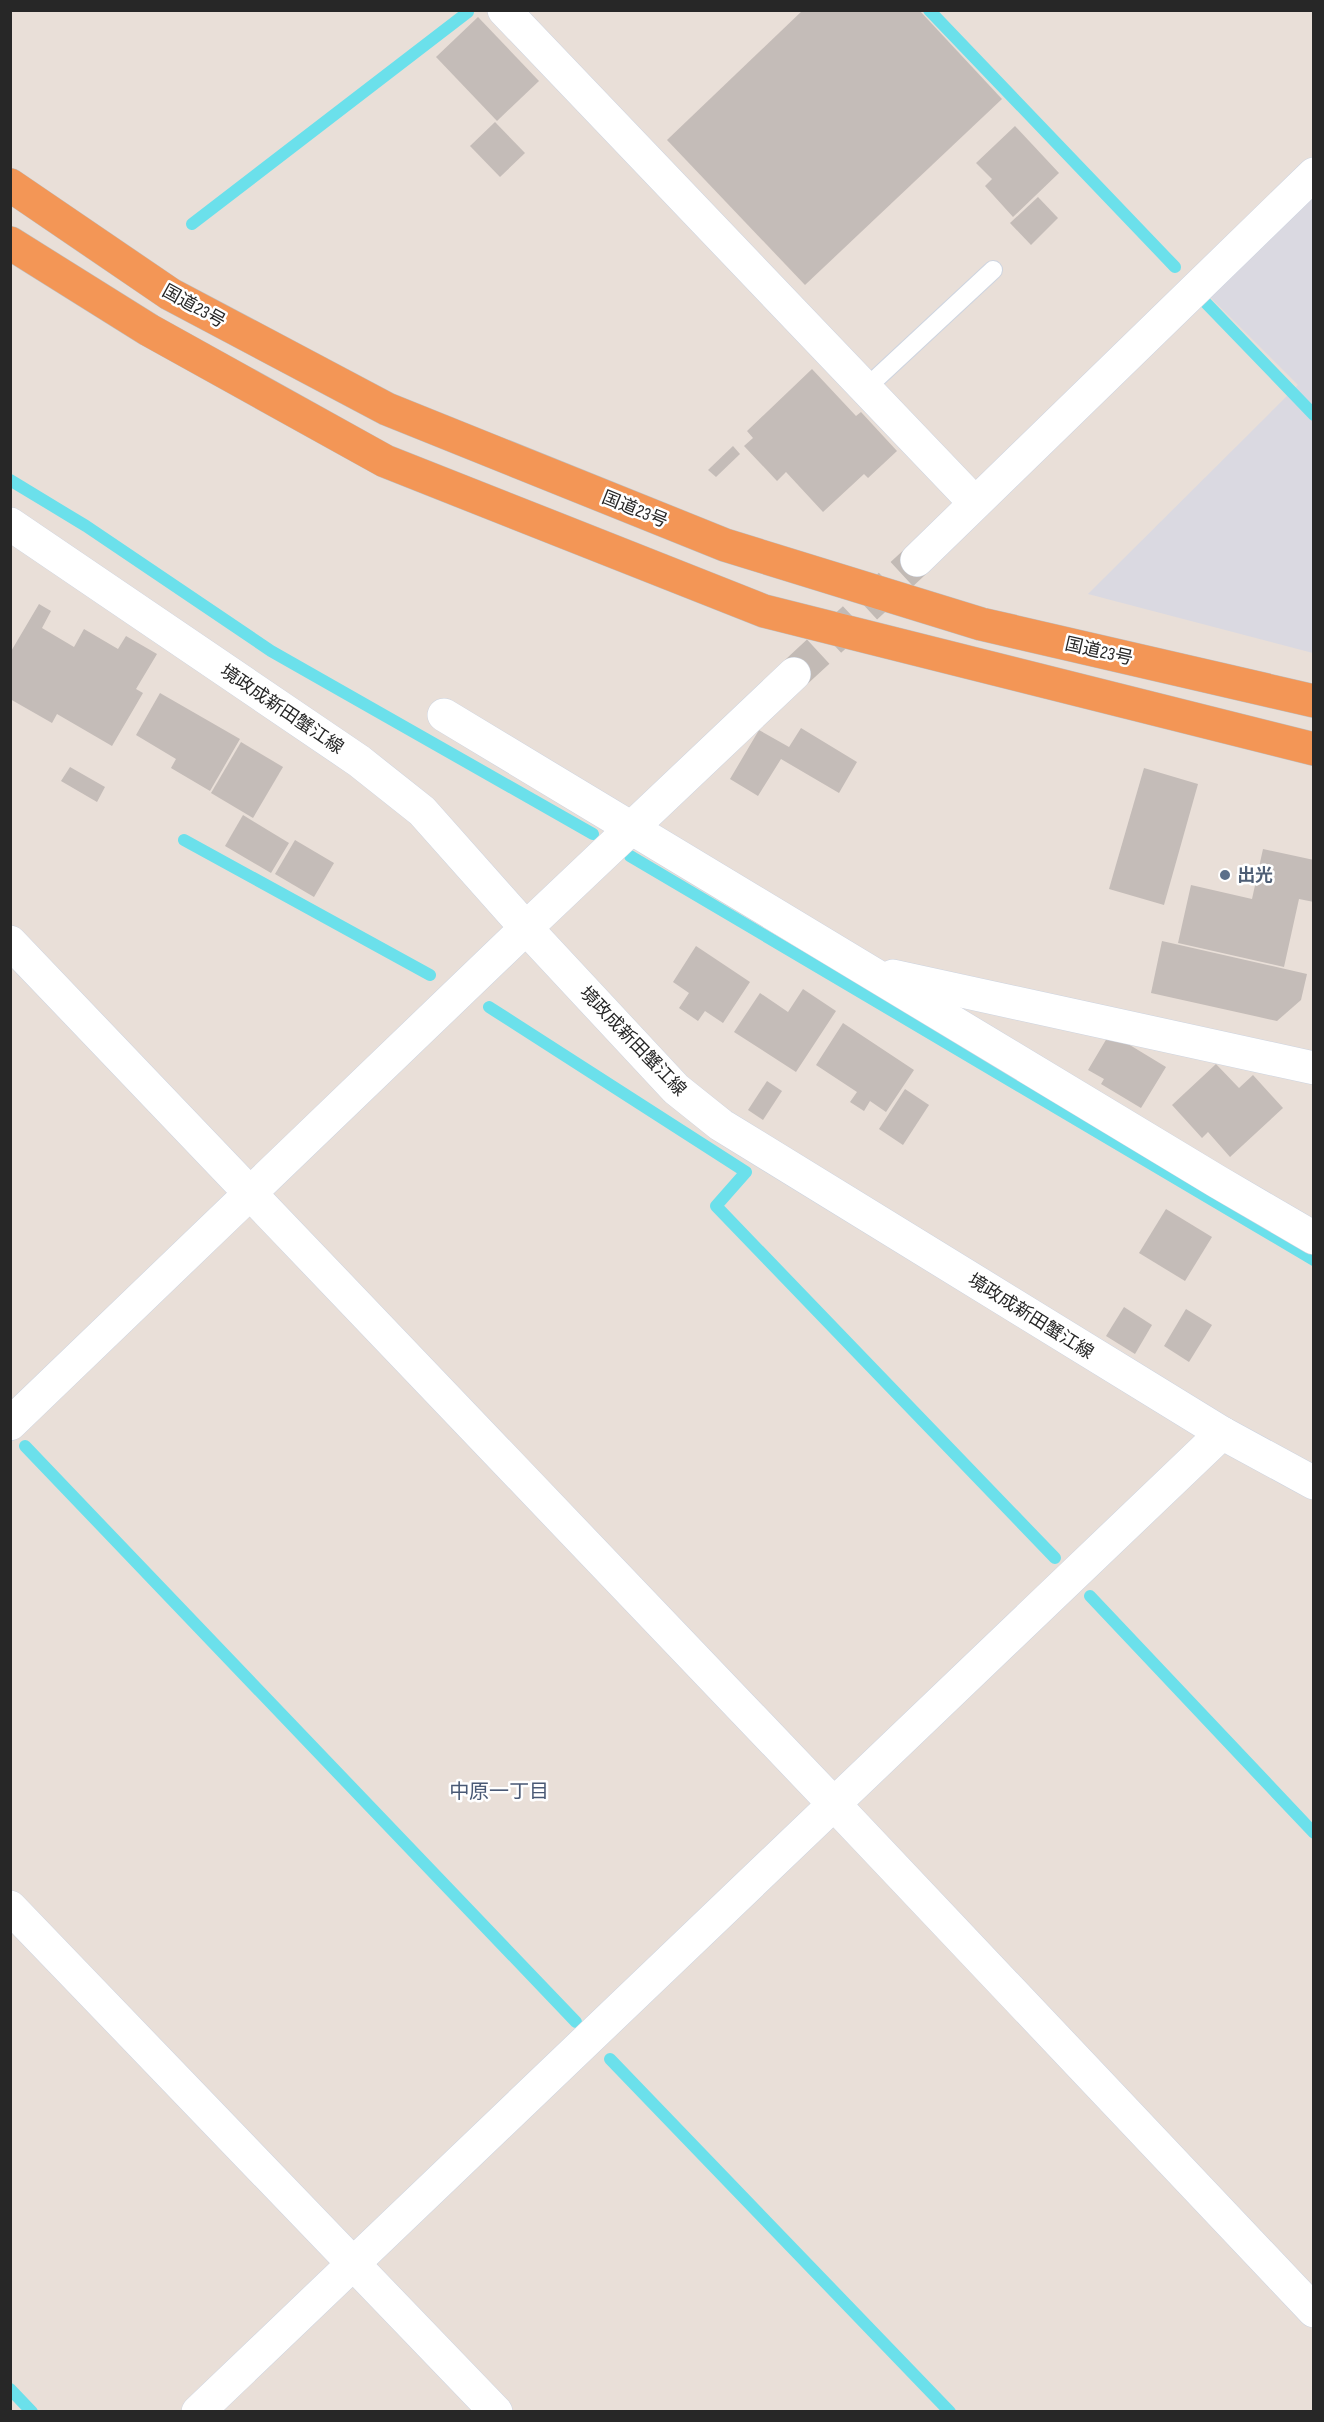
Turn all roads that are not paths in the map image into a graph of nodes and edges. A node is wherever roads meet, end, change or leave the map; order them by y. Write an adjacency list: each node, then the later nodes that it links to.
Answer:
1 (504, 10): 6 (street)
2 (1314, 174): 7 (street)
3 (10, 185): 11 (highway, 国道23号)
4 (10, 243): 13 (highway)
5 (993, 270): 6 (lane)
6 (865, 389): 7 (street)
7 (975, 504): 9 (street)
8 (10, 524): 15 (street, 境政成新田蟹江線)
9 (916, 560)
10 (794, 674): 14 (street)
11 (1314, 701)
12 (444, 715): 14 (street)
13 (1314, 749)
14 (631, 828): 15 (street); 17 (street)
15 (526, 928): 19 (street); 22 (street, 境政成新田蟹江線)
16 (10, 942): 19 (street)
17 (868, 970): 18 (street); 20 (street)
18 (1314, 1068)
19 (250, 1195): 21 (street); 24 (street)
20 (1314, 1238)
21 (10, 1424)
22 (1222, 1432): 23 (street, 境政成新田蟹江線); 24 (street)
23 (1314, 1483)
24 (833, 1803): 26 (street); 27 (street)
25 (10, 1907): 26 (street)
26 (355, 2262): 28 (street); 29 (street)
27 (1314, 2311)
28 (198, 2412)
29 (496, 2412)

